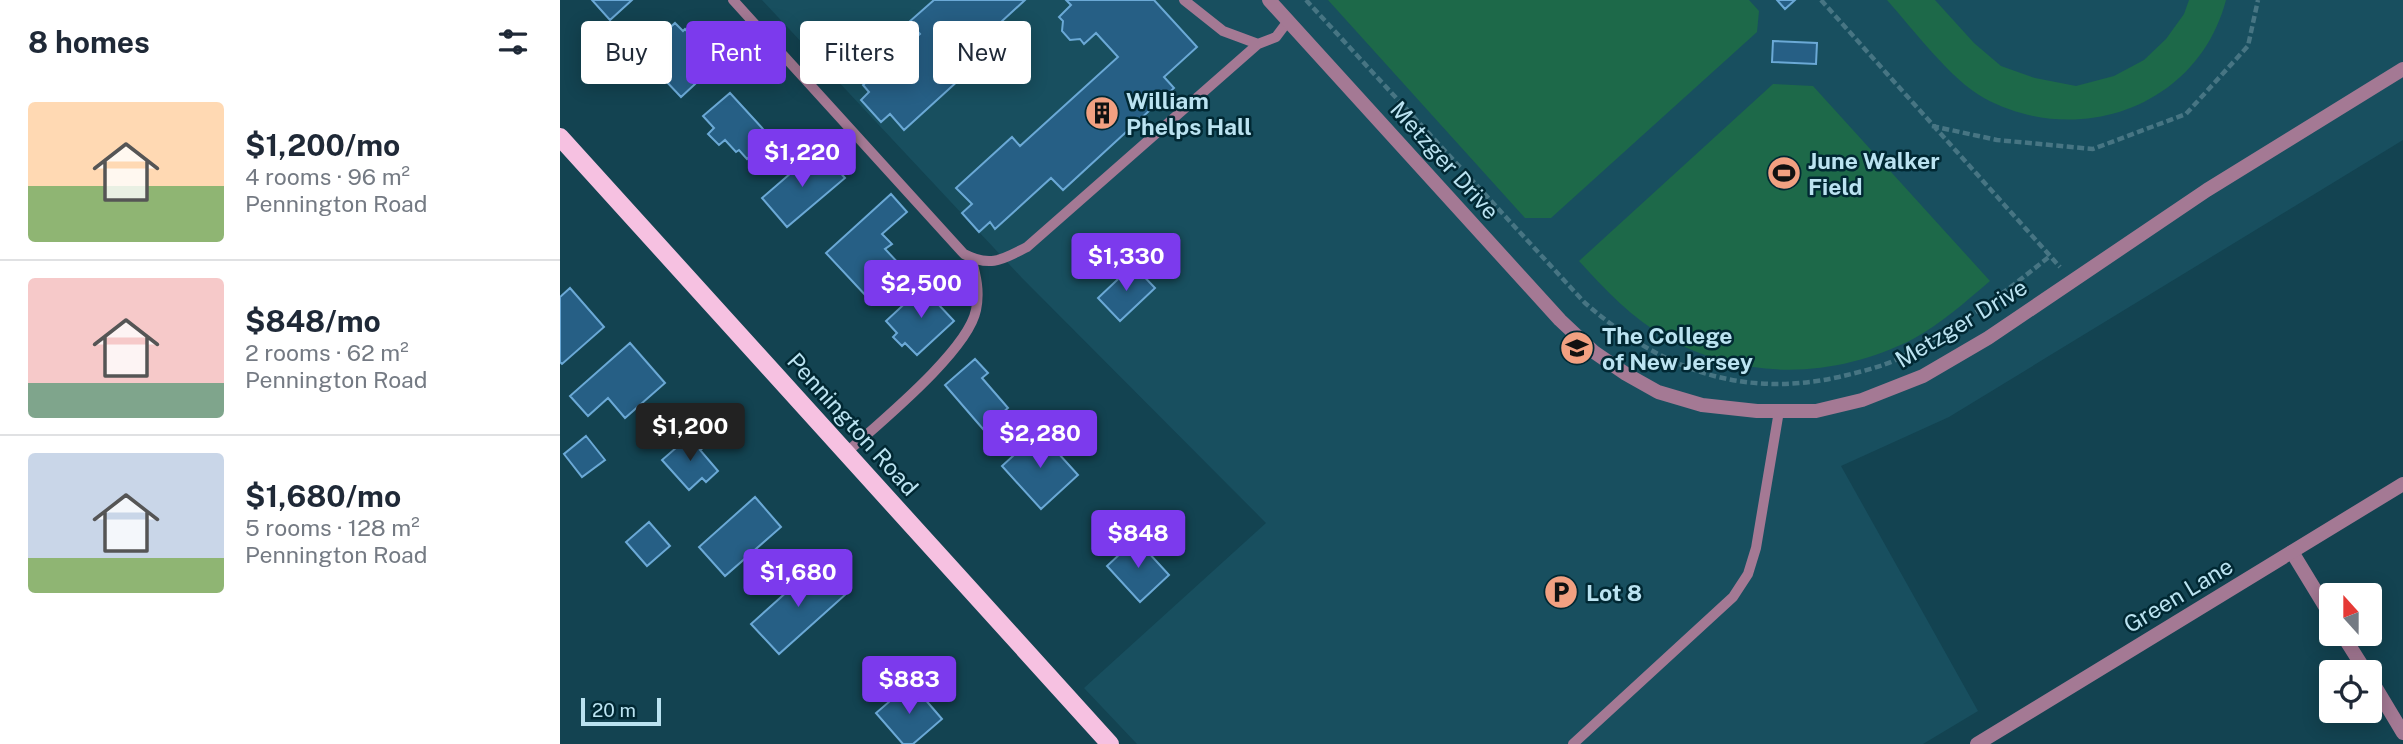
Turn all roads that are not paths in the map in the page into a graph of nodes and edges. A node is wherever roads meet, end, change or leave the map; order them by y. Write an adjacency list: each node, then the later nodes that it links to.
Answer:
1 (733, 0): 8 (lane)
2 (1184, 0): 5 (lane)
3 (1269, 0): 4 (street, Metzger Drive)
4 (1288, 21): 5 (lane); 9 (street, Metzger Drive)
5 (1258, 44): 8 (lane)
6 (2403, 69): 9 (street, Metzger Drive)
7 (560, 137): 10 (main road, Pennington Road)
8 (971, 257): 10 (lane)
9 (1779, 411): 17 (lane)
10 (846, 453): 16 (main road, Pennington Road)
11 (2403, 484): 12 (street, Green Lane)
12 (2292, 552): 13 (street); 18 (street, Green Lane)
13 (2319, 596)
14 (2382, 698): 15 (street)
15 (2403, 733)
16 (1110, 744)
17 (1573, 744)
18 (1977, 744)

